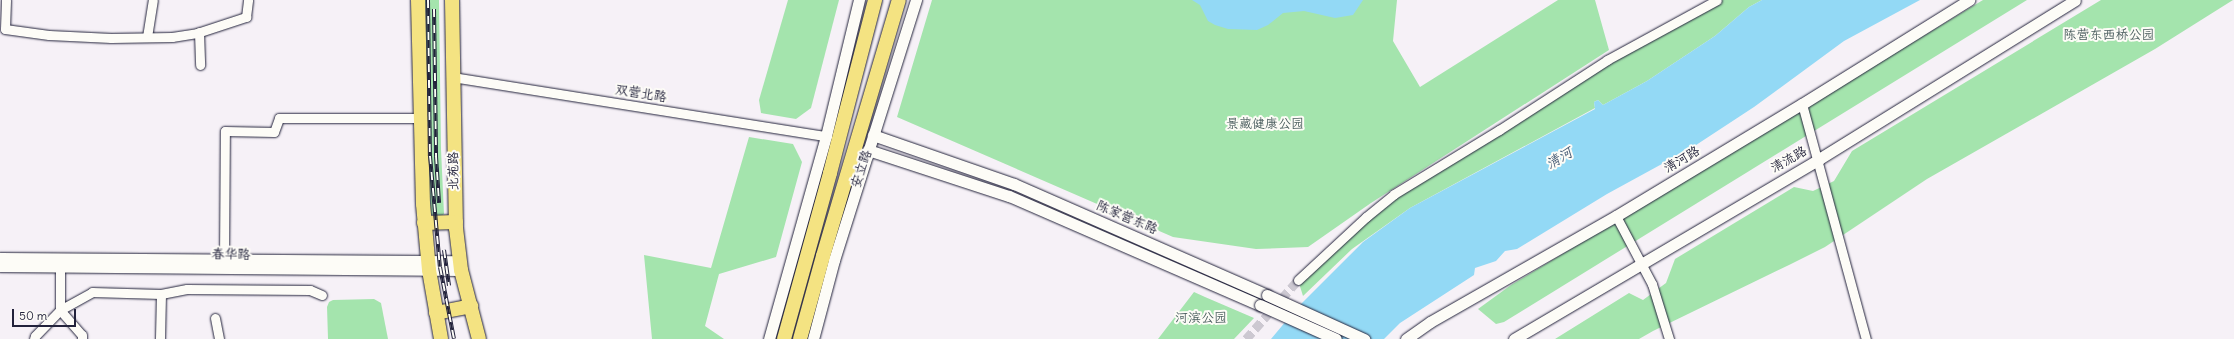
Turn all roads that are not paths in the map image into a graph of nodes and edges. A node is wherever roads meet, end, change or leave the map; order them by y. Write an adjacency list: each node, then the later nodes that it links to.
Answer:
1 (6, 0): 14 (street)
2 (153, 0): 14 (street)
3 (248, 0): 13 (street)
4 (418, 0): 18 (main road)
5 (452, 0): 16 (main road, 北苑路)
6 (859, 0): 20 (street)
7 (875, 0): 47 (main road)
8 (899, 0): 48 (main road, 安立路)
9 (916, 0): 19 (street, 安立路)
10 (1717, 0): 33 (street)
11 (1969, 0): 17 (street, 清河路)
12 (2075, 0): 22 (street, 清流路)
13 (199, 32): 14 (street); 15 (street)
14 (147, 38)
15 (200, 64)
16 (452, 77): 20 (street, 双营北路); 24 (main road, 北苑路)
17 (1802, 104): 22 (street); 23 (street, 清河路)
18 (421, 118): 25 (main road); 27 (street)
19 (874, 135): 21 (street, 安立路); 51 (street, 陈家营东路, bridge)
20 (826, 136): 46 (street)
21 (868, 150): 49 (street, 安立路); 50 (street, 陈家营东路, bridge)
22 (1819, 159): 29 (street, 清流路); 55 (street)
23 (1616, 216): 29 (street); 52 (street, 清河路)
24 (456, 222): 25 (main road); 30 (main road, 北苑路)
25 (424, 223): 32 (main road)
26 (0, 258): 28 (street, 春华路)
27 (224, 260): 28 (street, 春华路); 32 (street, 春华路)
28 (60, 262): 31 (street, 春华路); 32 (street, 春华路); 37 (street)
29 (1641, 263): 53 (street, 清流路); 54 (street)
30 (461, 265): 32 (street, 春华路); 36 (main road, 北苑路)
31 (0, 266)
32 (428, 266): 38 (main road)
33 (1298, 280)
34 (161, 294): 35 (street); 37 (street); 42 (street)
35 (322, 295)
36 (471, 306): 38 (main road); 45 (main road, 北苑路)
37 (60, 310): 40 (street); 41 (street)
38 (436, 313): 44 (main road)
39 (215, 318): 43 (street)
40 (34, 339)
41 (82, 339)
42 (160, 339)
43 (219, 339)
44 (441, 339)
45 (479, 339)
46 (769, 339)
47 (784, 339)
48 (800, 339)
49 (813, 339)
50 (1336, 339)
51 (1364, 339)
52 (1406, 339)
53 (1514, 339)
54 (1669, 339)
55 (1866, 339)

